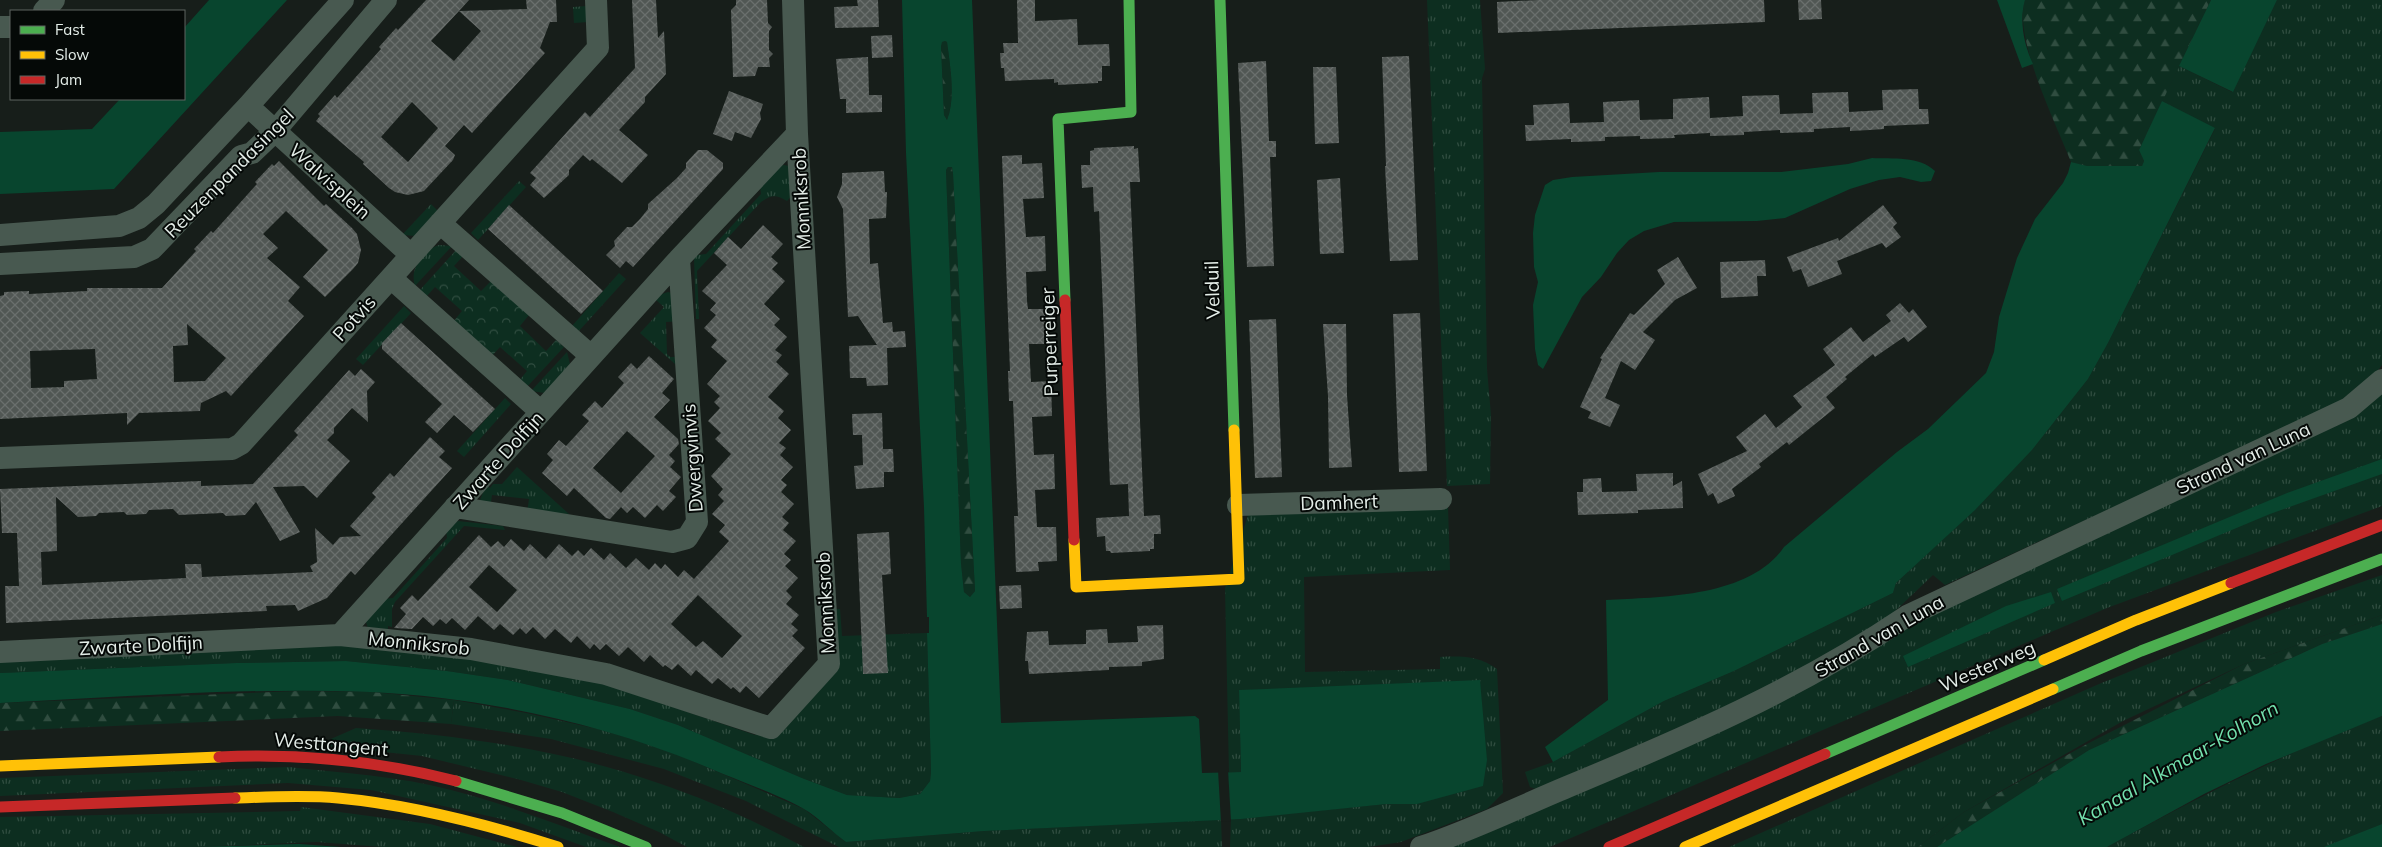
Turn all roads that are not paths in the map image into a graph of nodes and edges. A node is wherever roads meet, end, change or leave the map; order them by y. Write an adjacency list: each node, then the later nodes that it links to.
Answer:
1 (54, 0): 8 (street)
2 (343, 0): 9 (street, Reuzenpandasingel)
3 (386, 0): 10 (street, Reuzenpandasingel)
4 (596, 0): 12 (street, Potvis)
5 (792, 0): 11 (street)
6 (1129, 0): 27 (main road, Purperreiger)
7 (1220, 0): 23 (main road, Velduil)
8 (45, 10)
9 (248, 106): 10 (street, Walvisplein); 13 (street, Reuzenpandasingel)
10 (275, 131): 14 (street, Walvisplein); 16 (street, Reuzenpandasingel)
11 (797, 134): 15 (street, Zwarte Dolfijn); 28 (street, Monniksrob)
12 (440, 223): 14 (street, Potvis); 18 (street)
13 (0, 235)
14 (411, 255): 17 (street, Potvis)
15 (679, 259): 18 (street, Zwarte Dolfijn); 24 (street, Dwergvinvis)
16 (0, 264)
17 (391, 278): 20 (street); 21 (street, Potvis)
18 (591, 356): 20 (street, Zwarte Dolfijn)
19 (2382, 380): 34 (street, Strand van Luna)
20 (541, 412): 24 (street, Zwarte Dolfijn)
21 (0, 458)
22 (1441, 499): 23 (street, Damhert)
23 (1238, 505): 27 (main road, Velduil)
24 (455, 507): 28 (street, Zwarte Dolfijn)
25 (2382, 525): 35 (main road, Westerweg)
26 (2382, 559): 36 (main road)
27 (1239, 579)
28 (340, 635): 29 (street, Zwarte Dolfijn)
29 (0, 652)
30 (0, 766): 33 (main road, Westtangent)
31 (0, 807): 32 (main road)
32 (558, 847)
33 (646, 847)
34 (1420, 847)
35 (1609, 847)
36 (1686, 847)

